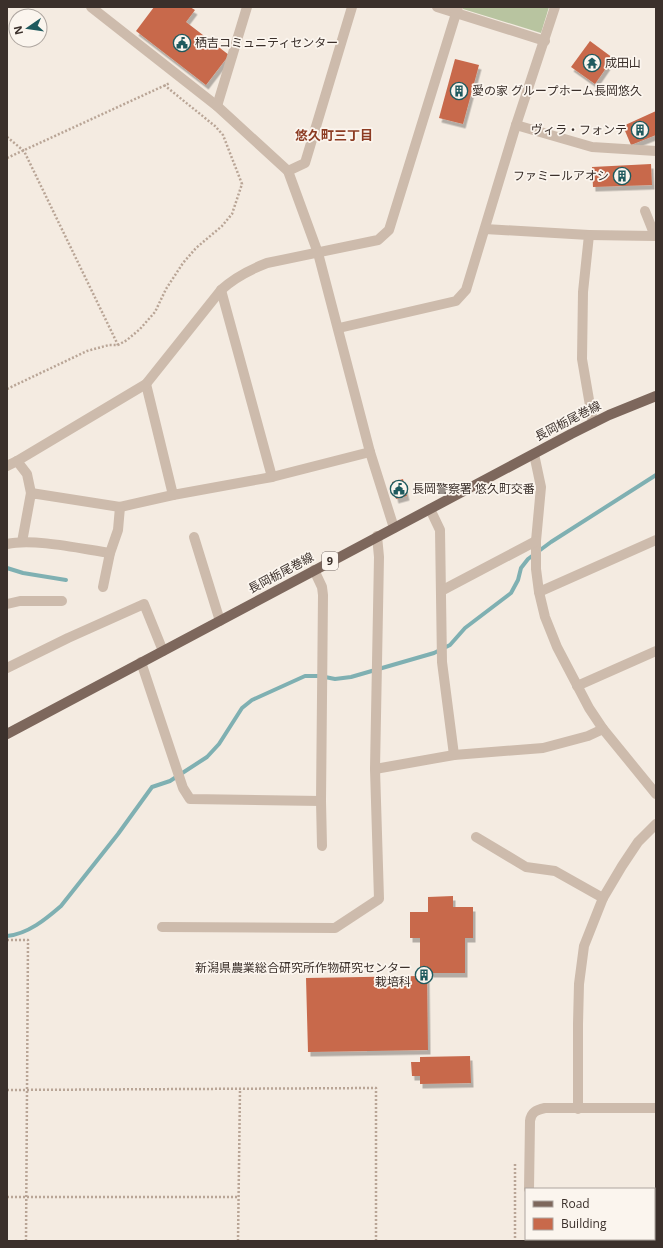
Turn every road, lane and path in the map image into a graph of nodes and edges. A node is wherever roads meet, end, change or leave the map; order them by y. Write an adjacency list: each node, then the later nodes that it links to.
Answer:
1 (91, 7): 8 (street)
2 (247, 7): 10 (street)
3 (352, 7): 16 (street)
4 (437, 7): 6 (street)
5 (555, 7): 7 (street)
6 (457, 10): 7 (street); 20 (street)
7 (545, 41): 11 (street)
8 (181, 77): 9 (path); 10 (street)
9 (164, 86): 13 (path); 23 (path)
10 (217, 106): 16 (street)
11 (516, 125): 14 (street); 18 (street)
12 (7, 137): 13 (path)
13 (24, 151): 15 (path); 23 (path)
14 (656, 151)
15 (7, 158)
16 (288, 170): 20 (street)
17 (645, 211): 19 (street)
18 (485, 229): 19 (street); 22 (street)
19 (588, 235): 27 (street)
20 (318, 253): 21 (street); 22 (street)
21 (222, 290): 24 (street); 32 (street)
22 (339, 328): 28 (street)
23 (118, 345): 25 (path)
24 (146, 384): 30 (street); 34 (street)
25 (7, 389)
26 (656, 396): 27 (main road, 長岡栃尾巻線 / 9)
27 (593, 423): 29 (main road, 長岡栃尾巻線 / 9)
28 (370, 452): 32 (street); 37 (street)
29 (534, 454): 36 (main road, 長岡栃尾巻線 / 9); 41 (street)
30 (17, 461): 31 (street); 33 (street)
31 (7, 466)
32 (272, 477): 34 (street)
33 (30, 492): 35 (street); 42 (street)
34 (174, 495): 35 (street)
35 (120, 507): 44 (street)
36 (430, 509): 37 (main road, 長岡栃尾巻線 / 9); 47 (street)
37 (394, 528): 38 (main road, 長岡栃尾巻線 / 9)
38 (377, 536): 45 (main road, 長岡栃尾巻線 / 9); 60 (street)
39 (194, 537): 51 (street)
40 (656, 540): 48 (street)
41 (536, 541): 47 (street); 48 (street)
42 (22, 542): 43 (street); 44 (street)
43 (7, 544)
44 (110, 553): 46 (street)
45 (314, 570): 51 (main road, 長岡栃尾巻線 / 9); 62 (street)
46 (103, 587)
47 (441, 591): 59 (street)
48 (539, 592): 56 (street)
49 (62, 601): 50 (street)
50 (7, 604)
51 (220, 621): 52 (main road, 長岡栃尾巻線 / 9)
52 (163, 651): 54 (main road, 長岡栃尾巻線 / 9); 55 (street)
53 (656, 651): 56 (street)
54 (141, 662): 58 (main road, 長岡栃尾巻線 / 9); 62 (street)
55 (7, 668)
56 (577, 686): 57 (street)
57 (603, 730): 59 (street); 61 (street)
58 (7, 734)
59 (454, 755): 60 (street)
60 (375, 769): 67 (street)
61 (656, 794)
62 (321, 801): 65 (street)
63 (656, 824): 66 (street)
64 (476, 837): 66 (street)
65 (322, 846)
66 (604, 898): 73 (street)
67 (162, 927)
68 (7, 940): 71 (path)
69 (240, 1089): 71 (path); 78 (path); 81 (path)
70 (7, 1090): 71 (path)
71 (28, 1090): 77 (path)
72 (656, 1108): 73 (street)
73 (578, 1109): 75 (street)
74 (515, 1164): 82 (path)
75 (530, 1188)
76 (7, 1197): 77 (path)
77 (26, 1197): 78 (path); 79 (path)
78 (239, 1197): 80 (path)
79 (26, 1241)
80 (238, 1241)
81 (376, 1241)
82 (515, 1241)

